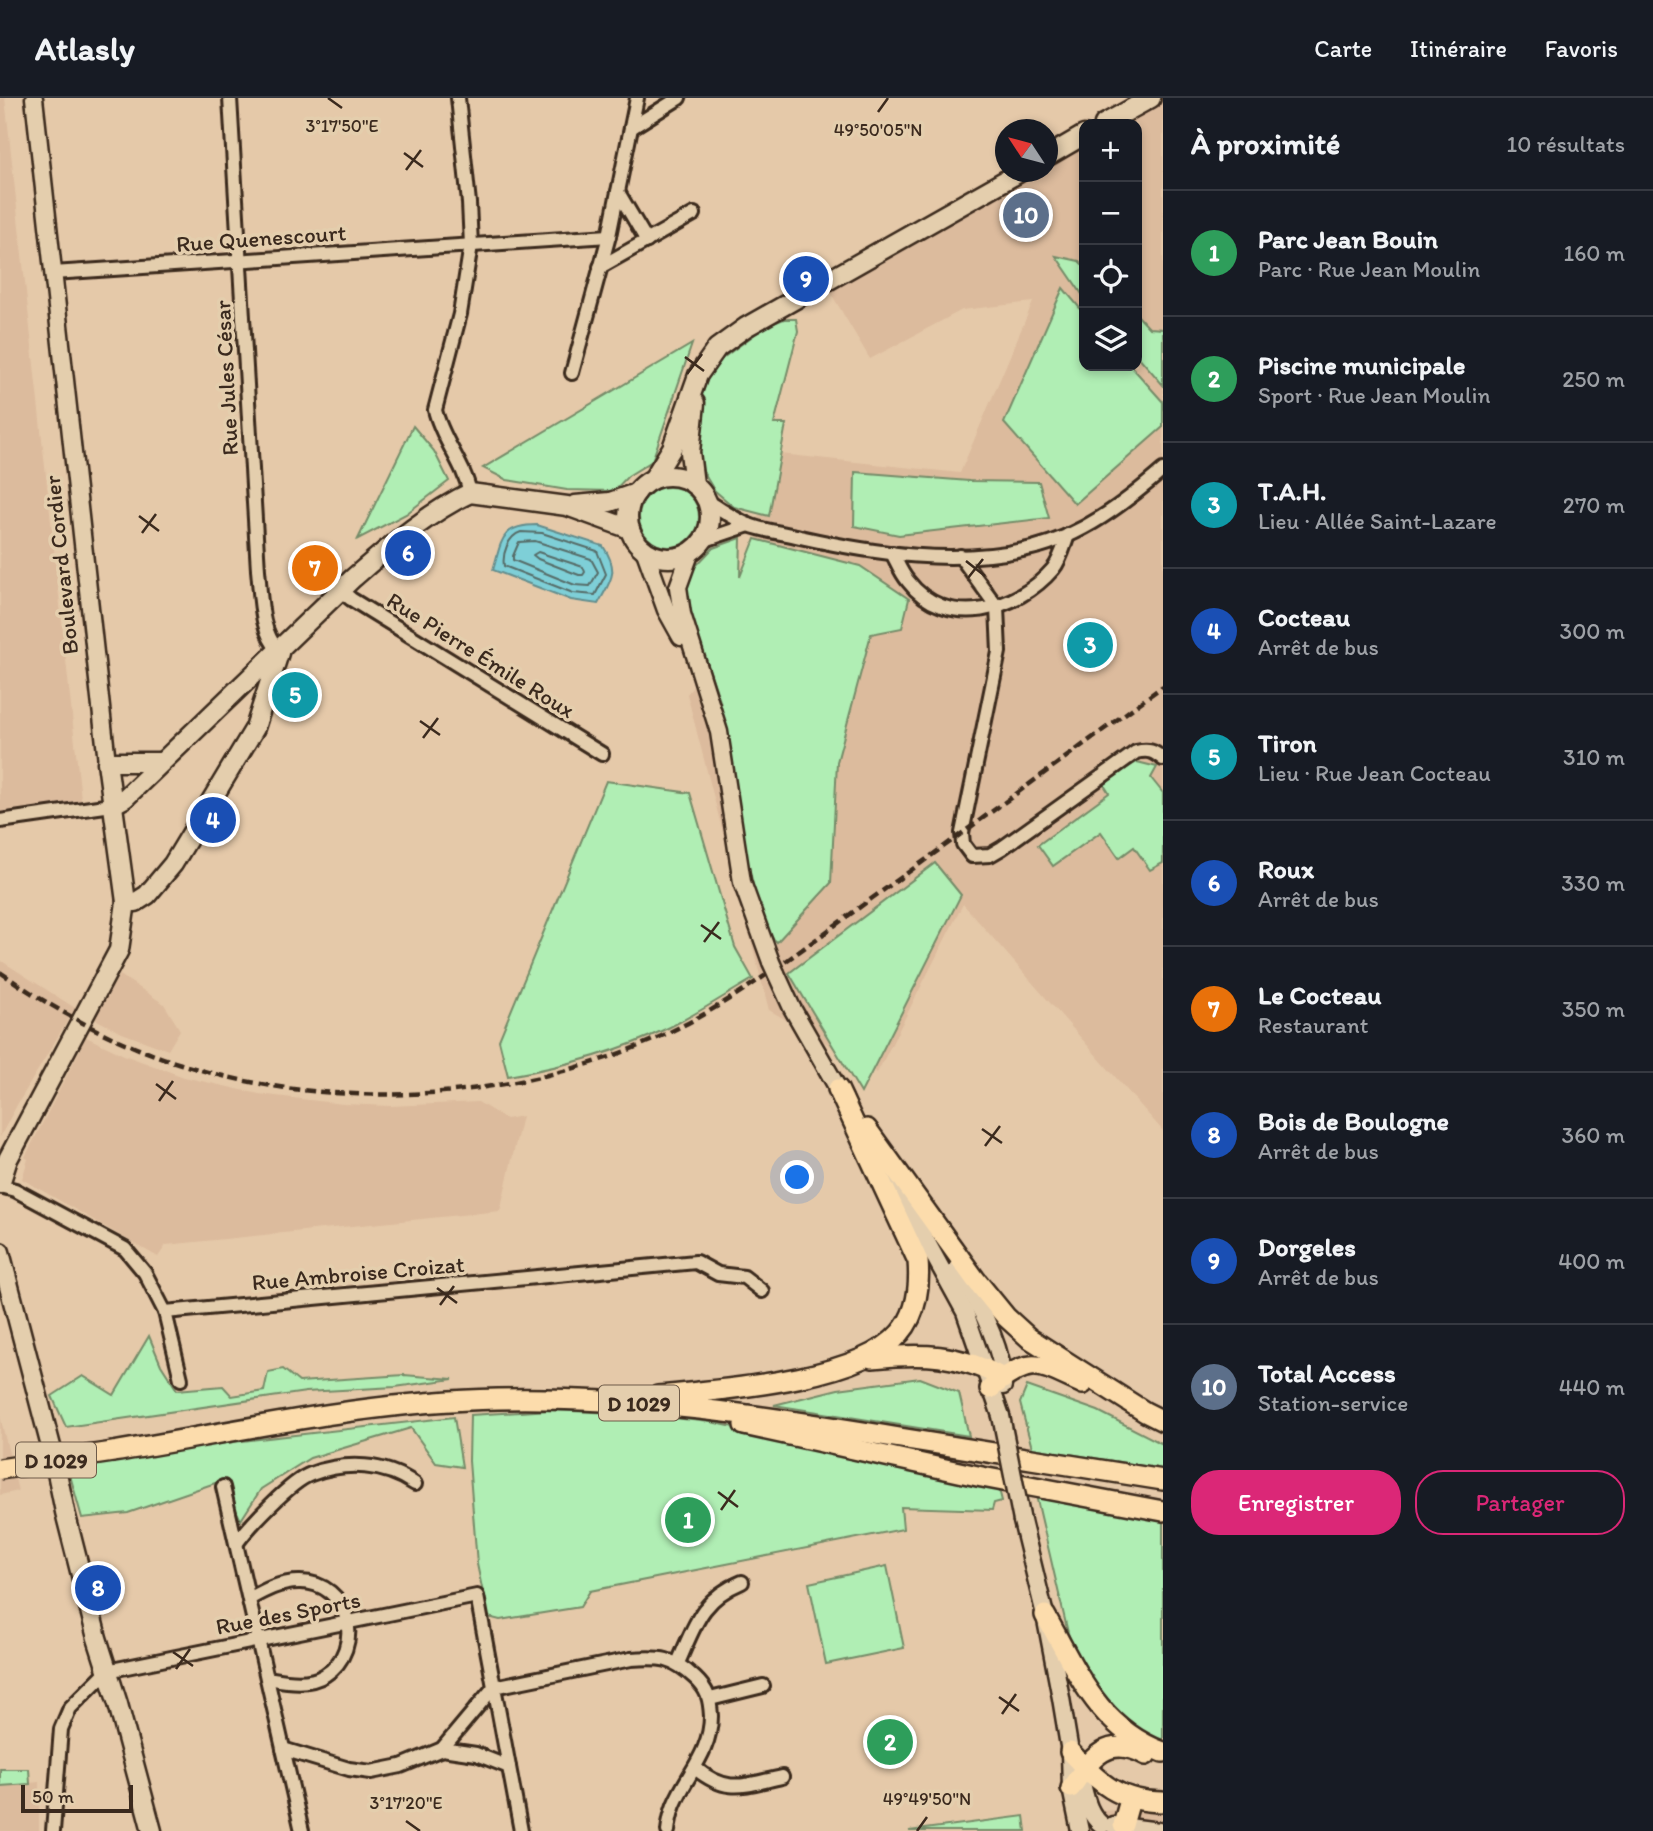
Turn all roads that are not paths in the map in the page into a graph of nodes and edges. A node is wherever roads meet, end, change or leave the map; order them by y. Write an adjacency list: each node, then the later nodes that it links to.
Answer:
1 (34, 98): 19 (street, Boulevard Cordier)
2 (230, 98): 17 (street, Rue Jules César)
3 (458, 98): 16 (street)
4 (637, 98): 8 (street)
5 (679, 98): 8 (street)
6 (1151, 98): 7 (main road)
7 (1113, 119)
8 (631, 128): 12 (street)
9 (1079, 138): 10 (main road)
10 (1058, 150)
11 (1002, 182): 21 (main road)
12 (618, 192): 14 (street); 15 (street)
13 (694, 214): 15 (street)
14 (609, 236): 16 (street, Rue Quenescourt); 18 (street)
15 (647, 241): 18 (street)
16 (471, 245): 17 (street, Rue Quenescourt); 26 (street)
17 (241, 261): 19 (street, Rue Quenescourt); 38 (street, Rue Jules César)
18 (600, 267): 20 (street)
19 (53, 273): 42 (street, Boulevard Cordier)
20 (572, 373)
21 (698, 375): 23 (main road); 24 (main road)
22 (1163, 470): 31 (street)
23 (653, 479): 24 (main road); 25 (main road)
24 (694, 484): 27 (main road)
25 (636, 492): 28 (main road); 30 (main road)
26 (470, 493): 28 (main road); 36 (main road)
27 (707, 501): 29 (street); 32 (main road)
28 (567, 506): 30 (main road)
29 (749, 525): 32 (street); 34 (street)
30 (630, 529): 33 (main road)
31 (1068, 535): 35 (street); 37 (street)
32 (696, 546): 33 (main road); 39 (street)
33 (644, 549): 39 (street)
34 (892, 553): 35 (street); 37 (street)
35 (960, 556): 37 (street)
36 (340, 590): 38 (main road); 40 (street, Rue Pierre Émile Roux)
37 (997, 607): 41 (street)
38 (279, 651): 43 (main road); 46 (main road)
39 (696, 663): 47 (street)
40 (602, 754)
41 (1163, 759)
42 (107, 762): 43 (main road); 44 (main road, Boulevard Cordier)
43 (161, 762): 44 (main road)
44 (112, 805): 45 (street); 46 (main road, Boulevard Cordier)
45 (0, 821)
46 (126, 902): 48 (main road, Boulevard Cordier)
47 (838, 1089): 49 (street); 53 (main road); 59 (main road)
48 (0, 1185): 52 (street)
49 (900, 1190): 54 (street); 56 (street)
50 (0, 1252): 73 (main road)
51 (762, 1291): 52 (street, Rue Ambroise Croizat)
52 (165, 1312): 55 (street)
53 (857, 1359): 54 (main road); 57 (main road)
54 (984, 1366): 56 (main road)
55 (181, 1379)
56 (997, 1383): 59 (main road); 69 (street, bridge)
57 (607, 1401): 58 (main road, D 1029); 61 (main road, D 1029, bridge)
58 (665, 1404): 62 (main road, D 1029); 65 (main road)
59 (1145, 1412): 60 (main road)
60 (1163, 1421)
61 (0, 1469)
62 (1163, 1480)
63 (415, 1484): 66 (street)
64 (223, 1487): 66 (street)
65 (1163, 1511)
66 (236, 1544): 68 (street)
67 (742, 1582): 72 (street)
68 (249, 1599): 70 (street); 71 (street)
69 (1045, 1615): 80 (street); 81 (main road)
70 (349, 1622): 71 (street, Rue des Sports); 74 (street); 76 (street, Rue des Sports)
71 (258, 1640): 73 (street, Rue des Sports); 74 (street)
72 (678, 1663): 76 (street); 77 (street)
73 (107, 1671): 92 (street); 93 (main road)
74 (267, 1678): 78 (street)
75 (763, 1686): 77 (street)
76 (494, 1687): 79 (street); 83 (street)
77 (710, 1699): 84 (street)
78 (283, 1749): 79 (street); 94 (street)
79 (442, 1749): 83 (street)
80 (1070, 1752): 86 (main road)
81 (1163, 1752)
82 (1163, 1763): 86 (main road)
83 (509, 1767): 95 (street)
84 (695, 1768): 85 (street); 96 (street)
85 (782, 1777)
86 (1079, 1777): 87 (main road); 89 (street); 91 (street)
87 (1130, 1800): 88 (main road); 90 (main road)
88 (1163, 1802)
89 (1102, 1825): 90 (street); 91 (street)
90 (1123, 1825): 97 (street)
91 (1080, 1829)
92 (52, 1831)
93 (152, 1831)
94 (302, 1831)
95 (521, 1831)
96 (668, 1831)
97 (1159, 1831)

